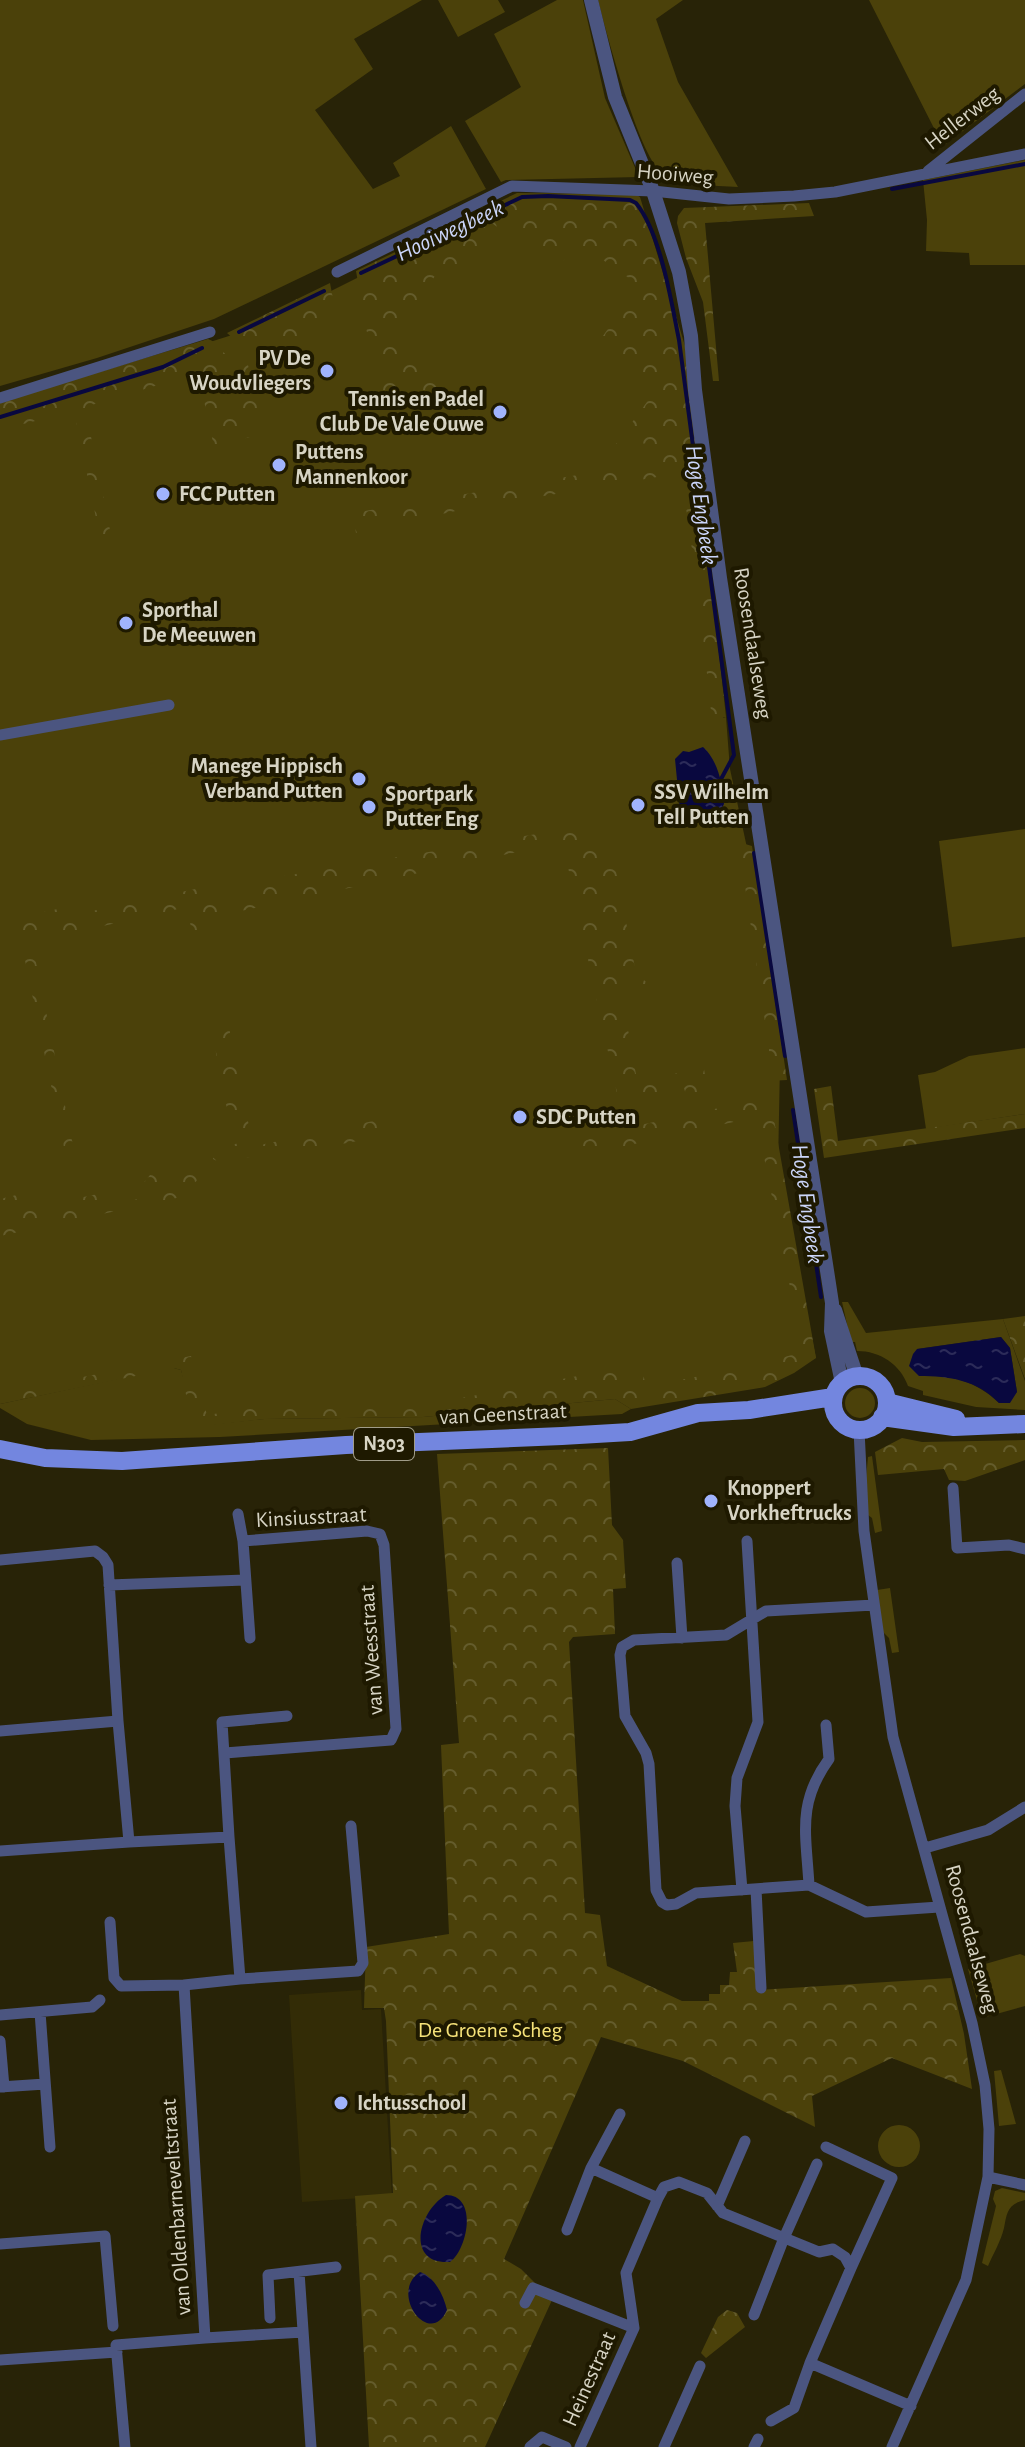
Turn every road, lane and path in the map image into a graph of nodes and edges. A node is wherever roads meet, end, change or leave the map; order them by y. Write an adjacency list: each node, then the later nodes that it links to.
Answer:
1 (591, 0): 5 (street, Roosendaalseweg)
2 (1025, 94): 4 (street, Hellerweg)
3 (1025, 154): 4 (street, Hooiweg)
4 (924, 174): 5 (street, Hooiweg)
5 (653, 191): 6 (street, Hooiweg); 11 (street, Roosendaalseweg)
6 (337, 272)
7 (210, 332): 8 (street)
8 (0, 398)
9 (169, 705): 10 (street)
10 (0, 735)
11 (841, 1392): 12 (main road); 14 (main road); 15 (main road, van Geenstraat / N303)
12 (884, 1410): 13 (main road); 14 (main road)
13 (1025, 1424)
14 (859, 1430): 26 (street, Roosendaalseweg)
15 (6, 1452)
16 (953, 1488): 21 (street)
17 (238, 1514): 19 (street, Kinsiusstraat)
18 (380, 1534): 19 (street, Kinsiusstraat); 34 (street, van Weesstraat)
19 (243, 1541): 24 (street, Kinsiusstraat)
20 (747, 1541): 27 (street)
21 (1025, 1549)
22 (0, 1560): 25 (street)
23 (677, 1563): 29 (street)
24 (245, 1580): 25 (street); 28 (street, Kinsiusstraat)
25 (109, 1585): 31 (street)
26 (874, 1605): 27 (street); 39 (street, Roosendaalseweg)
27 (752, 1618): 29 (street); 43 (street)
28 (250, 1638)
29 (682, 1638): 43 (street)
30 (287, 1716): 34 (street)
31 (118, 1721): 33 (street); 38 (street)
32 (826, 1725): 41 (street)
33 (0, 1731)
34 (225, 1753): 37 (street)
35 (1025, 1807): 39 (street)
36 (351, 1826): 46 (street)
37 (229, 1837): 38 (street); 46 (street)
38 (129, 1842): 40 (street)
39 (925, 1848): 44 (street, Roosendaalseweg)
40 (0, 1851)
41 (809, 1885): 42 (street); 44 (street)
42 (756, 1889): 43 (street); 48 (street)
43 (742, 1890)
44 (939, 1907): 61 (street, Roosendaalseweg)
45 (110, 1922): 47 (street)
46 (240, 1979): 47 (street)
47 (184, 1985): 77 (street, van Oldenbarneveltstraat)
48 (761, 1988)
49 (100, 2000): 50 (street)
50 (40, 2012): 51 (street); 53 (street)
51 (0, 2015)
52 (0, 2041): 54 (street)
53 (45, 2084): 54 (street); 57 (street)
54 (2, 2087)
55 (620, 2114): 60 (street)
56 (745, 2141): 64 (street)
57 (50, 2147)
58 (826, 2147): 69 (street)
59 (817, 2164): 66 (street)
60 (591, 2168): 63 (street); 65 (street)
61 (988, 2177): 62 (street); 82 (street, Roosendaalseweg)
62 (1025, 2185)
63 (658, 2198): 64 (street); 75 (street, Heinestraat)
64 (717, 2206): 66 (street)
65 (567, 2230)
66 (784, 2238): 69 (street); 72 (street)
67 (0, 2244): 74 (street)
68 (336, 2267): 70 (street)
69 (851, 2268): 80 (street)
70 (299, 2272): 73 (street); 76 (street)
71 (525, 2303): 75 (street, Heinestraat)
72 (754, 2315)
73 (270, 2318)
74 (113, 2326)
75 (634, 2328): 88 (street, Heinestraat)
76 (303, 2332): 77 (street); 85 (street)
77 (205, 2338): 78 (street, van Oldenbarneveltstraat)
78 (117, 2352): 79 (street); 84 (street)
79 (0, 2360)
80 (810, 2363): 82 (street); 83 (street)
81 (700, 2366): 89 (street)
82 (911, 2406): 90 (street, Roosendaalseweg)
83 (771, 2421)
84 (125, 2447)
85 (311, 2447)
86 (530, 2447): 87 (street)
87 (566, 2447)
88 (580, 2447)
89 (664, 2447)
90 (892, 2447)

